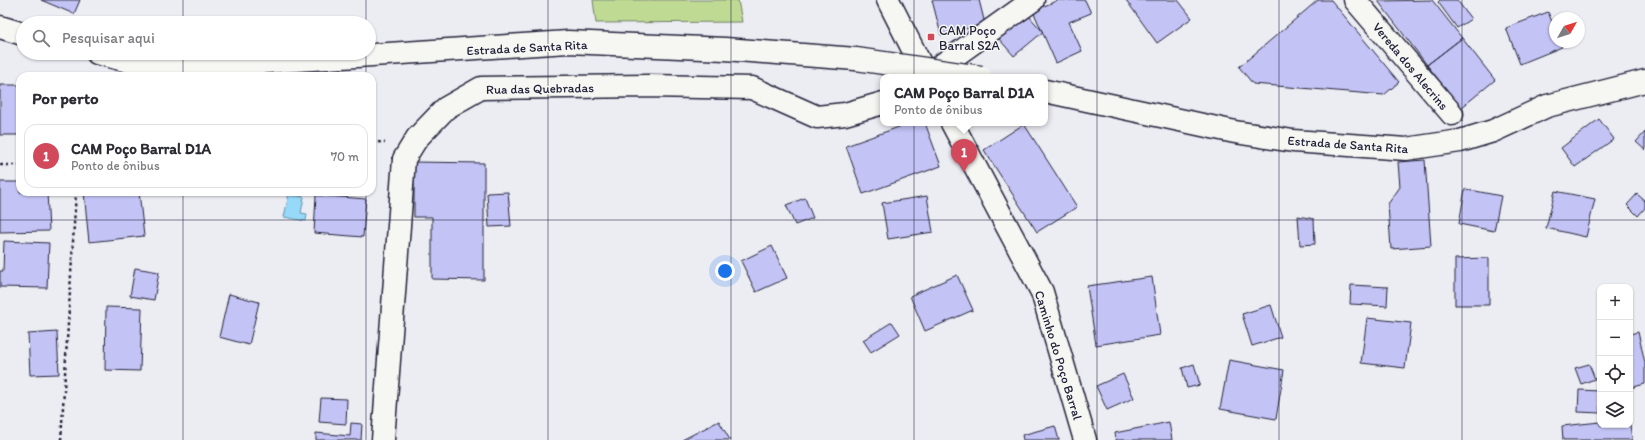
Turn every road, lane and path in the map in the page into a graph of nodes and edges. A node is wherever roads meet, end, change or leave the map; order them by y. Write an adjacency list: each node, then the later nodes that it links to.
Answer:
1 (888, 0): 9 (street)
2 (1033, 0): 10 (street)
3 (1355, 0): 15 (street, Vereda dos Alecrins)
4 (0, 28): 5 (street)
5 (16, 32)
6 (376, 55): 11 (street, Estrada de Santa Rita, bridge)
7 (124, 60): 8 (street, Estrada de Santa Rita, bridge)
8 (297, 60)
9 (925, 74)
10 (930, 74)
11 (960, 74)
12 (1645, 81): 13 (street, Estrada de Santa Rita)
13 (1048, 91)
14 (880, 104): 21 (street, Rua das Quebradas)
15 (1452, 114)
16 (954, 126): 22 (street, Caminho do Poço Barral)
17 (0, 165): 18 (path)
18 (16, 165)
19 (76, 196): 20 (path)
20 (61, 440)
21 (383, 440)
22 (1085, 440)

